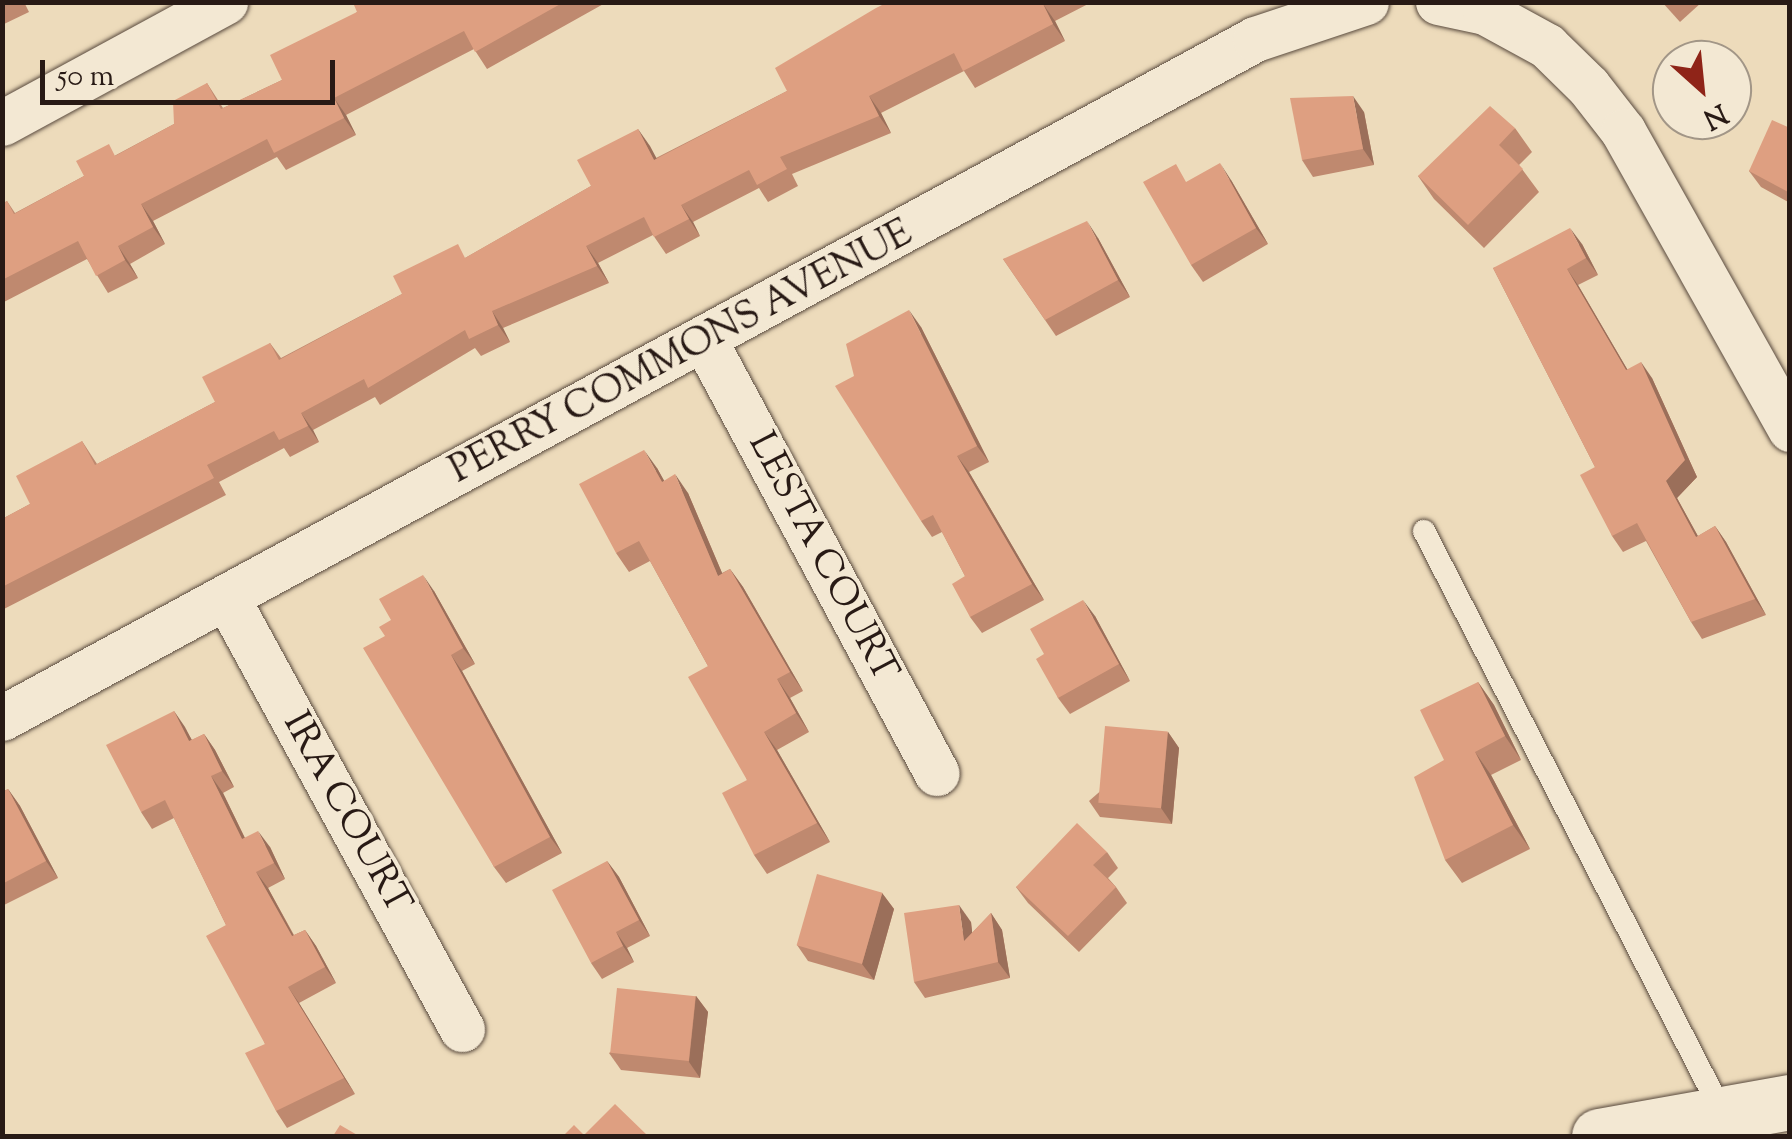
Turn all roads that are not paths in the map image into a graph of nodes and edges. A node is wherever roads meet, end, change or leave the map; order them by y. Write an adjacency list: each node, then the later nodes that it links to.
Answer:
1 (224, 2): 4 (street)
2 (1366, 2): 5 (street, PERRY COMMONS AVENUE)
3 (1438, 2): 6 (street)
4 (2, 123)
5 (706, 344): 9 (street, PERRY COMMONS AVENUE); 11 (street, LESTA COURT)
6 (1775, 366): 7 (street)
7 (1790, 429)
8 (1424, 531): 14 (lane)
9 (228, 598): 10 (street, PERRY COMMONS AVENUE); 12 (street, IRA COURT)
10 (2, 718)
11 (937, 773)
12 (462, 1029)
13 (1790, 1102): 14 (main road)
14 (1723, 1114): 15 (main road)
15 (1598, 1136)

